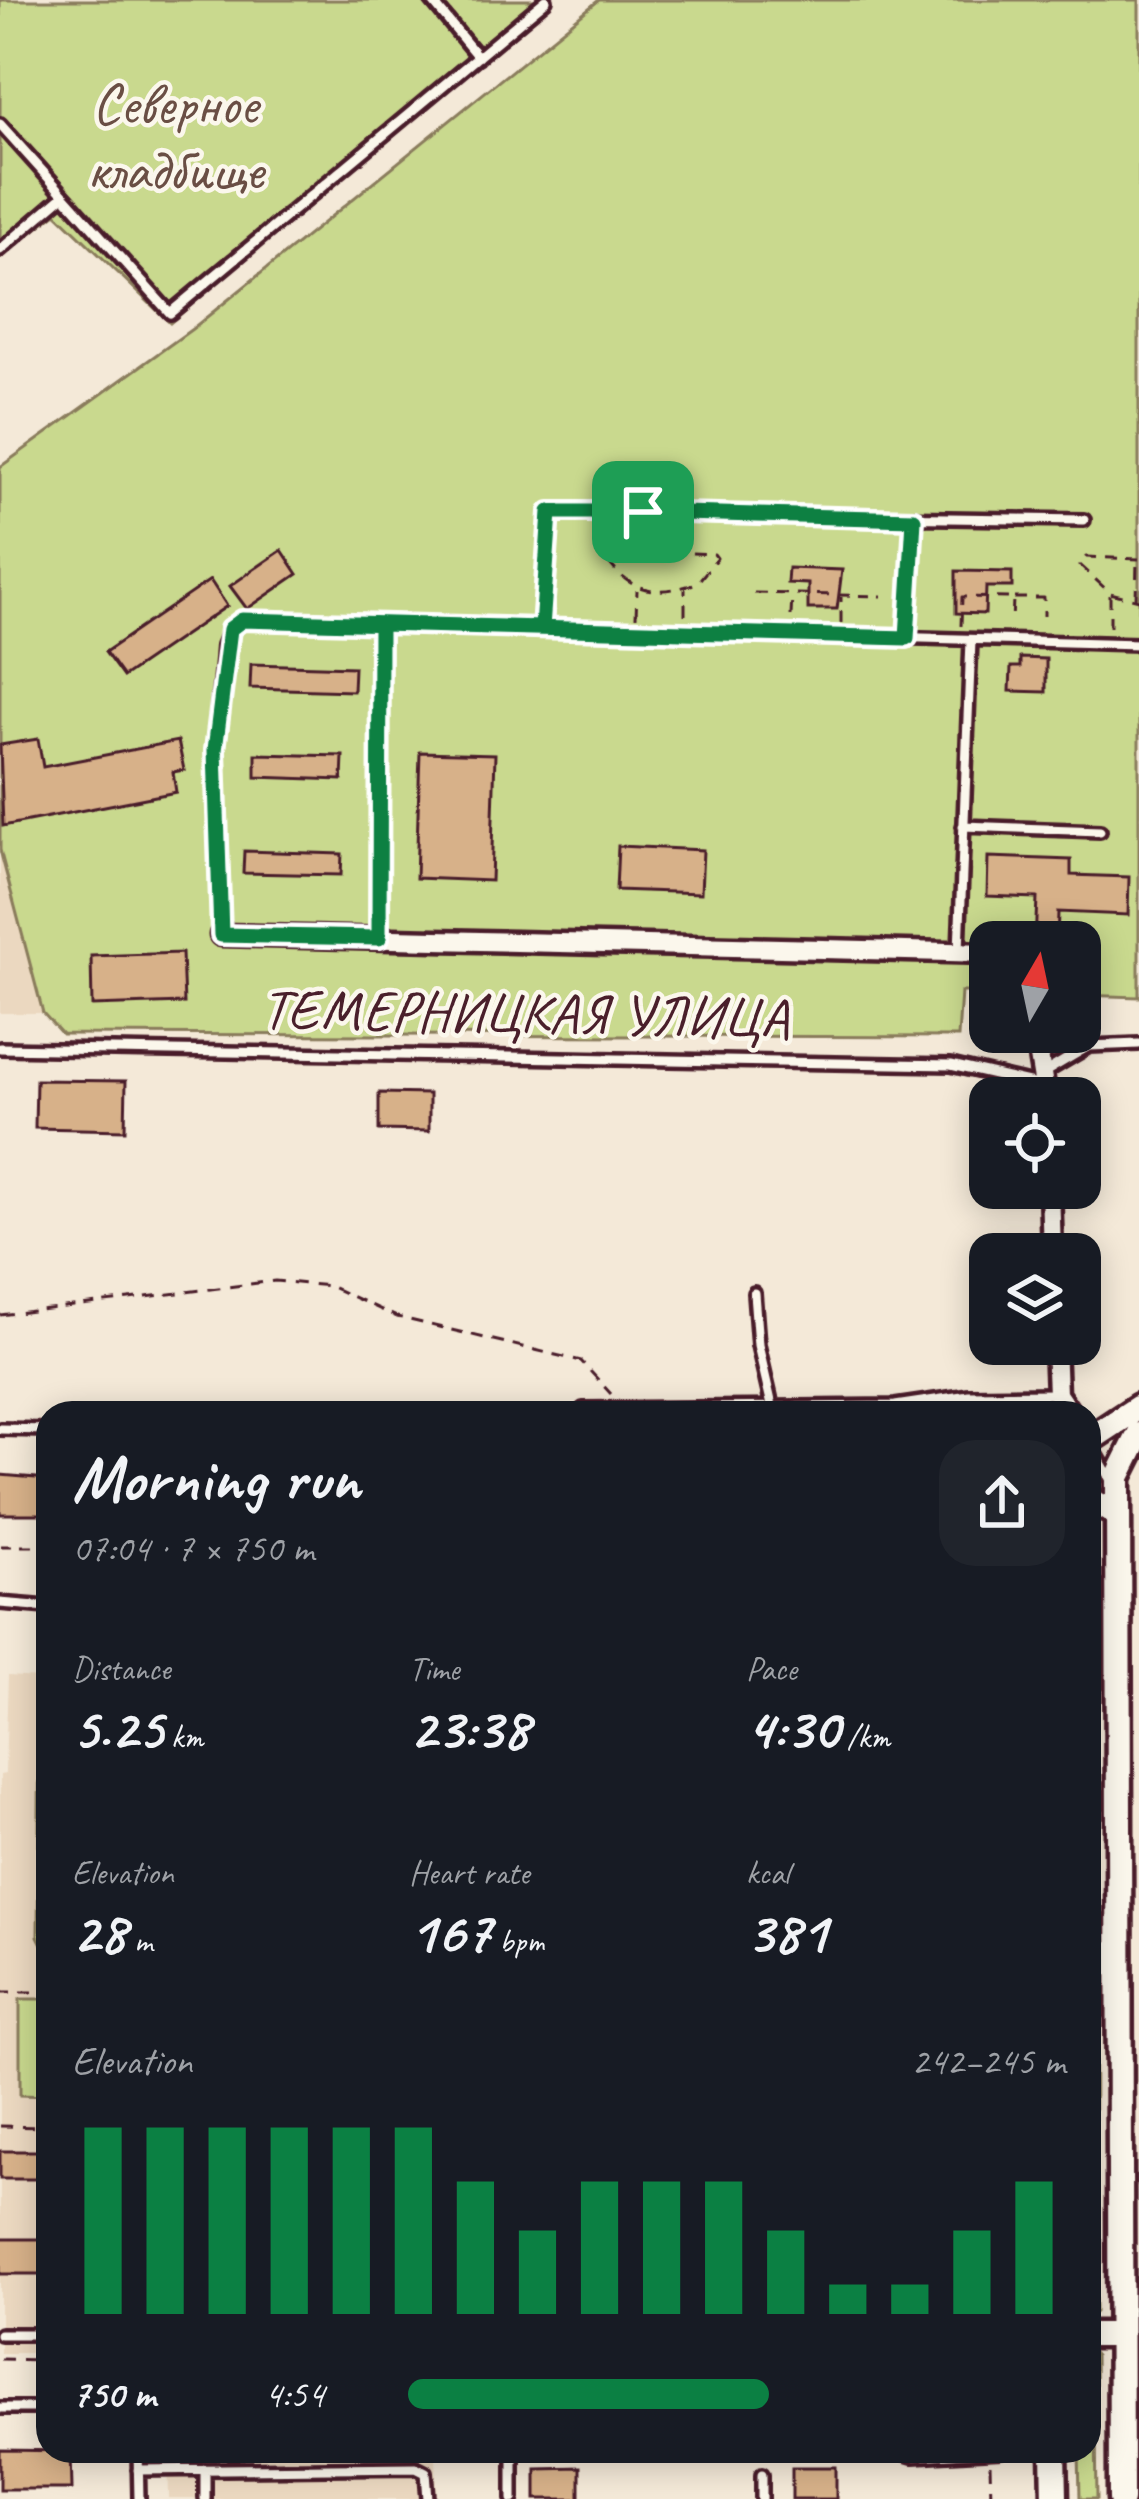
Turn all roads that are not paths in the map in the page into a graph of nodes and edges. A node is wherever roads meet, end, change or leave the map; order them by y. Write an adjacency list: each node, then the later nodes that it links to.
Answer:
1 (431, 0): 3 (lane)
2 (546, 0): 3 (lane)
3 (478, 57): 5 (lane)
4 (0, 124): 5 (lane)
5 (62, 197): 6 (lane)
6 (0, 250)
7 (914, 519): 8 (lane); 10 (lane); 11 (lane)
8 (1084, 520)
9 (380, 624): 10 (lane); 16 (lane); 17 (lane)
10 (542, 628): 11 (lane)
11 (907, 638): 12 (lane)
12 (966, 640): 13 (lane); 14 (lane)
13 (1139, 644)
14 (964, 826): 15 (lane); 18 (lane)
15 (1100, 831)
16 (221, 935): 17 (street, ТЕМЕРНИЦКАЯ УЛИЦА)
17 (379, 938): 18 (street, ТЕМЕРНИЦКАЯ УЛИЦА)
18 (959, 951): 19 (street, ТЕМЕРНИЦКАЯ УЛИЦА)
19 (969, 952)
20 (1139, 1044): 23 (lane)
21 (0, 1048): 22 (lane, ТЕМЕРНИЦКАЯ УЛИЦА)
22 (1005, 1077)
23 (1056, 1077)
24 (754, 1293): 27 (lane)
25 (1056, 1365): 26 (street)
26 (1057, 1394): 28 (lane); 29 (street)
27 (775, 1401)
28 (929, 1401)
29 (1062, 1401)
30 (1139, 1407): 33 (main road)
31 (0, 1430): 32 (lane)
32 (36, 1430)
33 (1101, 1432)
34 (1139, 1435): 37 (main road)
35 (1101, 1466): 37 (lane)
36 (1101, 1501): 37 (main road)
37 (1118, 1503): 40 (main road)
38 (0, 1604): 39 (lane)
39 (36, 1606)
40 (1130, 1765): 41 (main road)
41 (1130, 2036): 42 (main road)
42 (1130, 2197): 45 (main road)
43 (0, 2334): 44 (lane)
44 (36, 2334)
45 (1120, 2335): 46 (main road); 61 (main road)
46 (1101, 2336)
47 (0, 2408): 48 (lane)
48 (36, 2408)
49 (138, 2463): 53 (lane)
50 (513, 2463): 58 (lane)
51 (1054, 2463): 60 (main road)
52 (205, 2469): 53 (lane); 56 (lane); 57 (lane)
53 (138, 2470): 55 (lane)
54 (762, 2474): 59 (lane)
55 (139, 2499)
56 (206, 2499)
57 (428, 2499)
58 (513, 2499)
59 (762, 2499)
60 (1054, 2499)
61 (1121, 2499)

